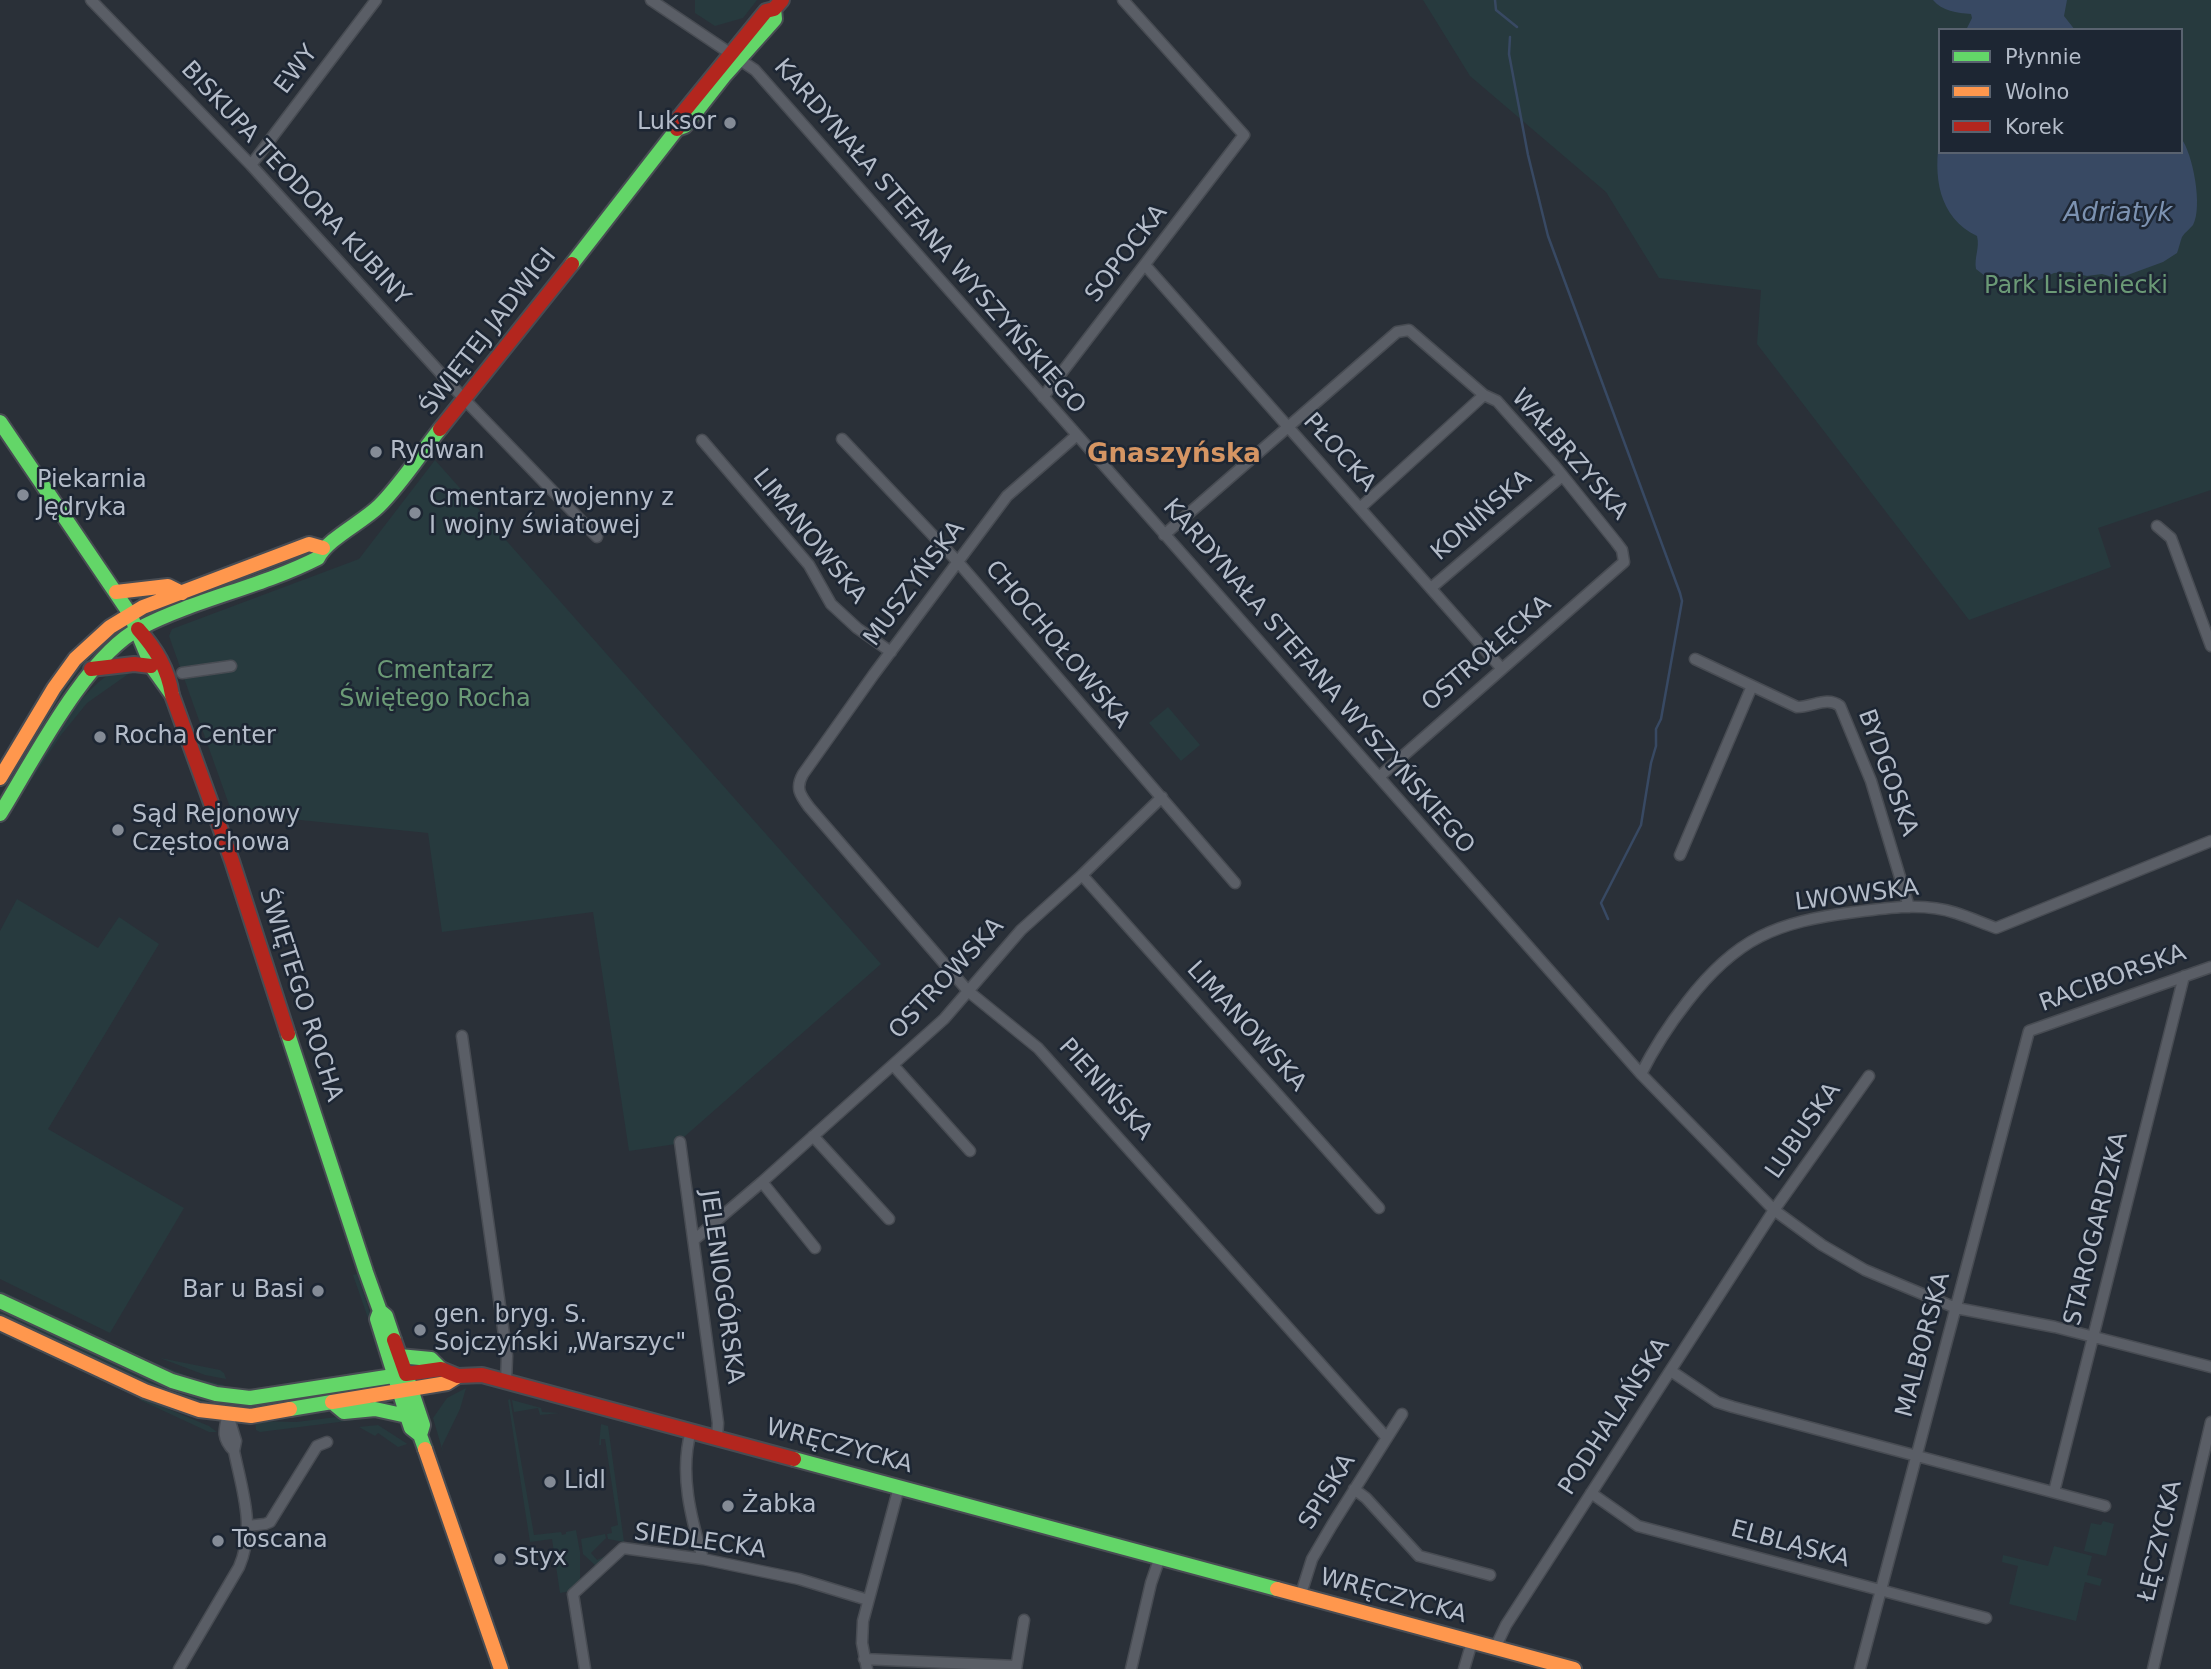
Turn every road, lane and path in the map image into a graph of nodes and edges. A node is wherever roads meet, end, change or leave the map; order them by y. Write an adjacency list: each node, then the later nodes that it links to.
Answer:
1 (91, 0): 7 (street, BISKUPA TEODORA KUBINY)
2 (376, 0): 7 (street, EWY)
3 (651, 0): 6 (street, KARDYNAŁA STEFANA WYSZYŃSKIEGO)
4 (1123, 0): 8 (street, SOPOCKA)
5 (778, 5): 6 (main road, ŚWIĘTEJ JADWIGI)
6 (735, 56): 10 (street, KARDYNAŁA STEFANA WYSZYŃSKIEGO); 11 (main road, ŚWIĘTEJ JADWIGI)
7 (251, 165): 11 (street, BISKUPA TEODORA KUBINY)
8 (1145, 265): 10 (street, SOPOCKA); 13 (street, PŁOCKA)
9 (1484, 395): 13 (street, WAŁBRZYSKA); 17 (street, WAŁBRZYSKA); 18 (street)
10 (1043, 397): 14 (street, KARDYNAŁA STEFANA WYSZYŃSKIEGO)
11 (465, 400): 21 (street); 22 (main road, ŚWIĘTEJ JADWIGI)
12 (0, 422): 26 (main road, ŚWIĘTEGO ROCHA)
13 (1288, 427): 18 (street, PŁOCKA); 20 (street)
14 (1077, 435): 20 (street, KARDYNAŁA STEFANA WYSZYŃSKIEGO); 23 (street, MUSZYŃSKA)
15 (842, 439): 23 (street, CHOCHOŁOWSKA)
16 (702, 440): 31 (street, LIMANOWSKA)
17 (1561, 477): 24 (street, WAŁBRZYSKA); 25 (street, KONIŃSKA)
18 (1360, 508): 25 (street, PŁOCKA)
19 (2157, 526): 30 (street)
20 (1164, 535): 41 (street, KARDYNAŁA STEFANA WYSZYŃSKIEGO)
21 (597, 537)
22 (323, 548): 27 (main road, ŚWIĘTEJ JADWIGI); 29 (main road, ŚWIĘTEJ JADWIGI)
23 (958, 562): 31 (street, MUSZYŃSKA); 43 (street, CHOCHOŁOWSKA)
24 (1624, 562): 36 (street, OSTROŁĘCKA)
25 (1431, 588): 36 (street, PŁOCKA)
26 (116, 592): 27 (main road); 28 (main road, ŚWIĘTEGO ROCHA)
27 (182, 593): 28 (main road, ŚWIĘTEJ JADWIGI)
28 (130, 614): 29 (main road, ŚWIĘTEGO ROCHA); 42 (main road, ŚWIĘTEJ JADWIGI)
29 (138, 629): 33 (main road, ŚWIĘTEGO ROCHA); 35 (main road, ŚWIĘTEJ JADWIGI); 39 (main road, ŚWIĘTEGO ROCHA)
30 (2211, 646)
31 (891, 652): 40 (street, MUSZYŃSKA)
32 (1695, 659): 38 (street, BYDGOSKA)
33 (151, 666): 35 (main road); 39 (main road, ŚWIĘTEGO ROCHA)
34 (231, 666): 37 (street)
35 (91, 669): 44 (main road, ŚWIĘTEJ JADWIGI)
36 (1502, 669): 41 (street, OSTROŁĘCKA)
37 (183, 673)
38 (1752, 686): 46 (street); 49 (street, BYDGOSKA)
39 (172, 695): 69 (main road, ŚWIĘTEGO ROCHA)
40 (803, 774): 52 (street, PIENIŃSKA)
41 (1379, 777): 56 (street, KARDYNAŁA STEFANA WYSZYŃSKIEGO)
42 (0, 778)
43 (1162, 797): 47 (street, OSTROWSKA); 48 (street, CHOCHOŁOWSKA)
44 (2, 806)
45 (2211, 841): 49 (street, LWOWSKA)
46 (1680, 855)
47 (1082, 875): 52 (street, OSTROWSKA); 62 (street, LIMANOWSKA)
48 (1235, 883)
49 (1909, 907): 56 (street, LWOWSKA)
50 (2211, 967): 51 (street, RACIBORSKA)
51 (2184, 976): 53 (street, RACIBORSKA); 71 (street, STAROGARDZKA)
52 (968, 991): 55 (street, OSTROWSKA); 88 (street, PIENIŃSKA)
53 (2029, 1031): 68 (street, MALBORSKA)
54 (462, 1036): 78 (street)
55 (893, 1065): 58 (street, OSTROWSKA); 60 (street)
56 (1642, 1074): 63 (street, KARDYNAŁA STEFANA WYSZYŃSKIEGO)
57 (1869, 1076): 63 (street, LUBUSKA)
58 (813, 1136): 61 (street, OSTROWSKA); 64 (street)
59 (680, 1142): 65 (street, JELENIOGÓRSKA)
60 (970, 1152)
61 (762, 1182): 65 (street, OSTROWSKA); 66 (street)
62 (1378, 1208)
63 (1774, 1210): 68 (street, KARDYNAŁA STEFANA WYSZYŃSKIEGO); 75 (street, PODHALAŃSKA)
64 (889, 1219)
65 (694, 1240): 87 (street, JELENIOGÓRSKA)
66 (815, 1248)
67 (0, 1301): 79 (main road)
68 (1955, 1308): 71 (street, KARDYNAŁA STEFANA WYSZYŃSKIEGO); 90 (street, MALBORSKA)
69 (380, 1311): 72 (main road, ŚWIĘTEGO ROCHA); 77 (main road, ŚWIĘTEGO ROCHA)
70 (0, 1323): 82 (main road)
71 (2091, 1338): 73 (street, KARDYNAŁA STEFANA WYSZYŃSKIEGO); 93 (street, STAROGARDZKA)
72 (400, 1356): 74 (main road); 77 (main road, ŚWIĘTEGO ROCHA)
73 (2211, 1367)
74 (441, 1369): 76 (main road, WRĘCZYCKA); 77 (main road)
75 (1671, 1371): 90 (street); 94 (street, PODHALAŃSKA)
76 (458, 1376): 77 (main road, WRĘCZYCKA); 78 (main road, WRĘCZYCKA)
77 (402, 1382): 79 (main road); 80 (main road); 83 (main road, ŚWIĘTEGO ROCHA); 86 (main road, ŚWIĘTEGO ROCHA)
78 (506, 1382): 85 (main road, WRĘCZYCKA)
79 (228, 1397): 82 (street)
80 (332, 1402): 82 (main road); 83 (main road)
81 (1402, 1414): 88 (street, SPISKA)
82 (228, 1415): 96 (street)
83 (407, 1416): 86 (main road, ŚWIĘTEGO ROCHA)
84 (2211, 1422): 116 (street, ŁĘCZYCKA)
85 (691, 1431): 87 (main road, WRĘCZYCKA); 98 (street)
86 (421, 1435): 110 (main road, ŚWIĘTEGO ROCHA)
87 (716, 1438): 91 (main road, WRĘCZYCKA)
88 (1387, 1438): 92 (street, SPISKA)
89 (327, 1442): 96 (street)
90 (1916, 1456): 93 (street); 100 (street, MALBORSKA)
91 (899, 1487): 97 (main road, WRĘCZYCKA); 102 (street)
92 (1354, 1489): 99 (street); 101 (street, SPISKA)
93 (2054, 1492): 95 (street)
94 (1591, 1493): 100 (street, ELBLĄSKA); 106 (street, PODHALAŃSKA)
95 (2105, 1506)
96 (248, 1526): 109 (street)
97 (1160, 1557): 101 (main road, WRĘCZYCKA); 112 (street)
98 (703, 1559): 102 (street, SIEDLECKA); 111 (street, SIEDLECKA)
99 (1490, 1575)
100 (1881, 1591): 103 (street, ELBLĄSKA); 115 (street, MALBORSKA)
101 (1300, 1597): 105 (main road, WRĘCZYCKA)
102 (868, 1600): 107 (street)
103 (1986, 1618)
104 (1024, 1620): 108 (street)
105 (1472, 1642): 106 (main road, WRĘCZYCKA); 113 (street)
106 (1495, 1648): 114 (main road, WRĘCZYCKA)
107 (865, 1664): 108 (street)
108 (1016, 1667)
109 (179, 1669)
110 (501, 1669)
111 (585, 1669)
112 (1131, 1669)
113 (1464, 1669)
114 (1574, 1669)
115 (1860, 1669)
116 (2153, 1669)

